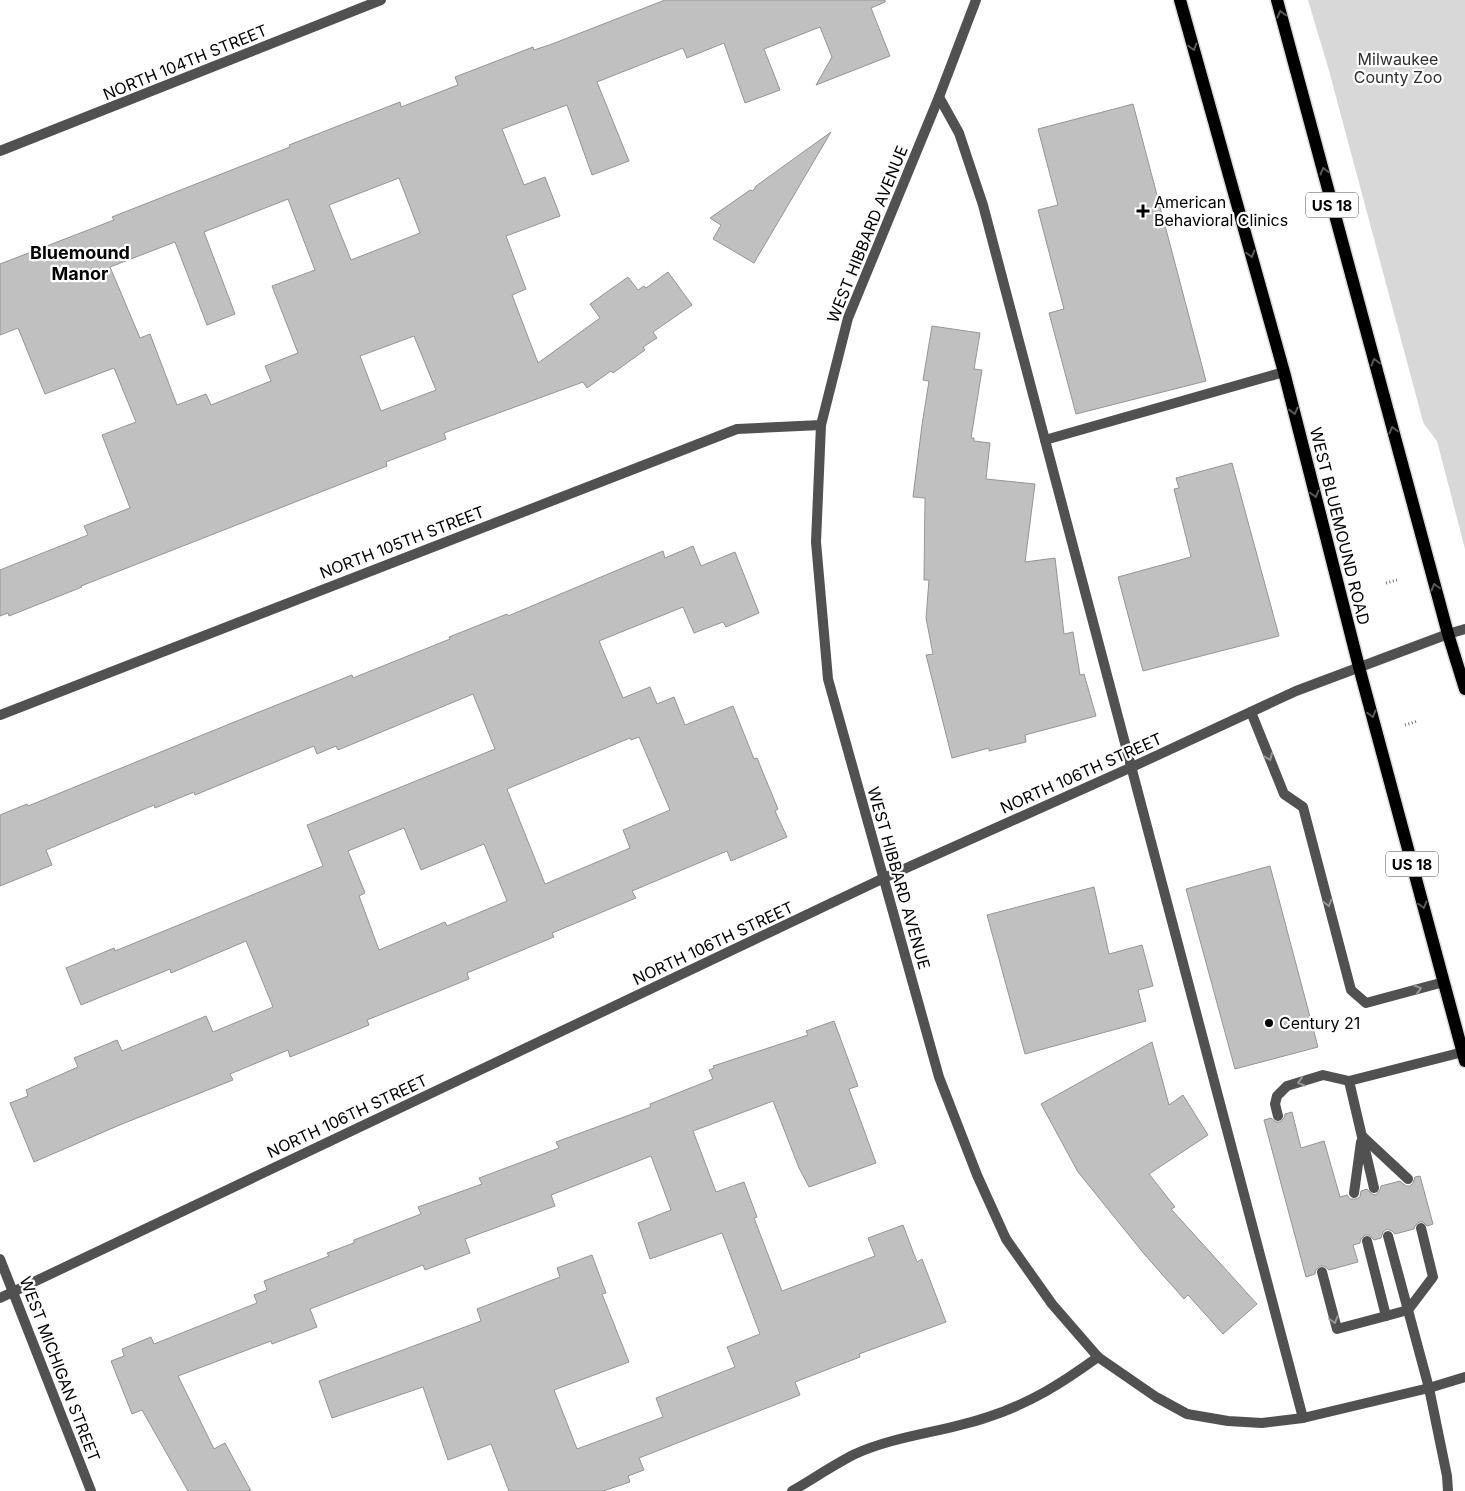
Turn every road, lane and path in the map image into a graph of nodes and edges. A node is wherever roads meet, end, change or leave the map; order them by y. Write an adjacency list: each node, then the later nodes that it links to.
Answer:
1 (381, 0): 6 (street, NORTH 104TH STREET)
2 (976, 0): 5 (street, WEST HIBBARD AVENUE)
3 (1180, 0): 7 (main road, WEST BLUEMOUND ROAD / US 18, one-way to 7)
4 (1278, 0): 13 (main road, US 18, one-way to 4)
5 (938, 97): 8 (street, WEST HIBBARD AVENUE); 9 (street)
6 (0, 151)
7 (1284, 372): 9 (street); 14 (main road, WEST BLUEMOUND ROAD / US 18, one-way to 14)
8 (822, 425): 17 (street, NORTH 105TH STREET); 21 (street, WEST HIBBARD AVENUE)
9 (1045, 440): 20 (street)
10 (1397, 580): 11 (path)
11 (1386, 583)
12 (1465, 629): 13 (street, NORTH 106TH STREET)
13 (1448, 634): 14 (street, NORTH 106TH STREET); 15 (main road, US 18)
14 (1359, 667): 16 (street, NORTH 106TH STREET); 22 (main road, WEST BLUEMOUND ROAD / US 18, one-way to 22)
15 (1465, 689)
16 (1251, 712): 20 (street, NORTH 106TH STREET); 22 (street, one-way to 22)
17 (0, 715)
18 (1418, 721): 19 (path)
19 (1405, 725)
20 (1132, 768): 21 (street, NORTH 106TH STREET); 42 (street)
21 (884, 878): 35 (street, NORTH 106TH STREET); 39 (street, WEST HIBBARD AVENUE)
22 (1444, 982): 23 (main road, WEST BLUEMOUND ROAD / US 18)
23 (1464, 1056): 24 (street)
24 (1349, 1081): 25 (street, one-way to 25); 26 (street)
25 (1278, 1116)
26 (1362, 1136): 27 (street); 28 (street); 29 (street)
27 (1408, 1179)
28 (1374, 1188)
29 (1354, 1193)
30 (1421, 1228): 37 (street)
31 (1388, 1236): 37 (street)
32 (1367, 1241): 38 (street)
33 (0, 1258): 35 (street, WEST MICHIGAN STREET)
34 (1322, 1272): 38 (street, one-way to 38)
35 (13, 1292): 36 (street, NORTH 106TH STREET); 43 (street, WEST MICHIGAN STREET)
36 (0, 1298)
37 (1408, 1310): 38 (street); 41 (street)
38 (1386, 1316)
39 (1098, 1357): 42 (street, WEST HIBBARD AVENUE); 44 (street)
40 (1465, 1377): 41 (street, WEST HIBBARD AVENUE)
41 (1429, 1388): 42 (street, WEST HIBBARD AVENUE); 45 (street)
42 (1303, 1418)
43 (91, 1491)
44 (792, 1491)
45 (1448, 1491)

